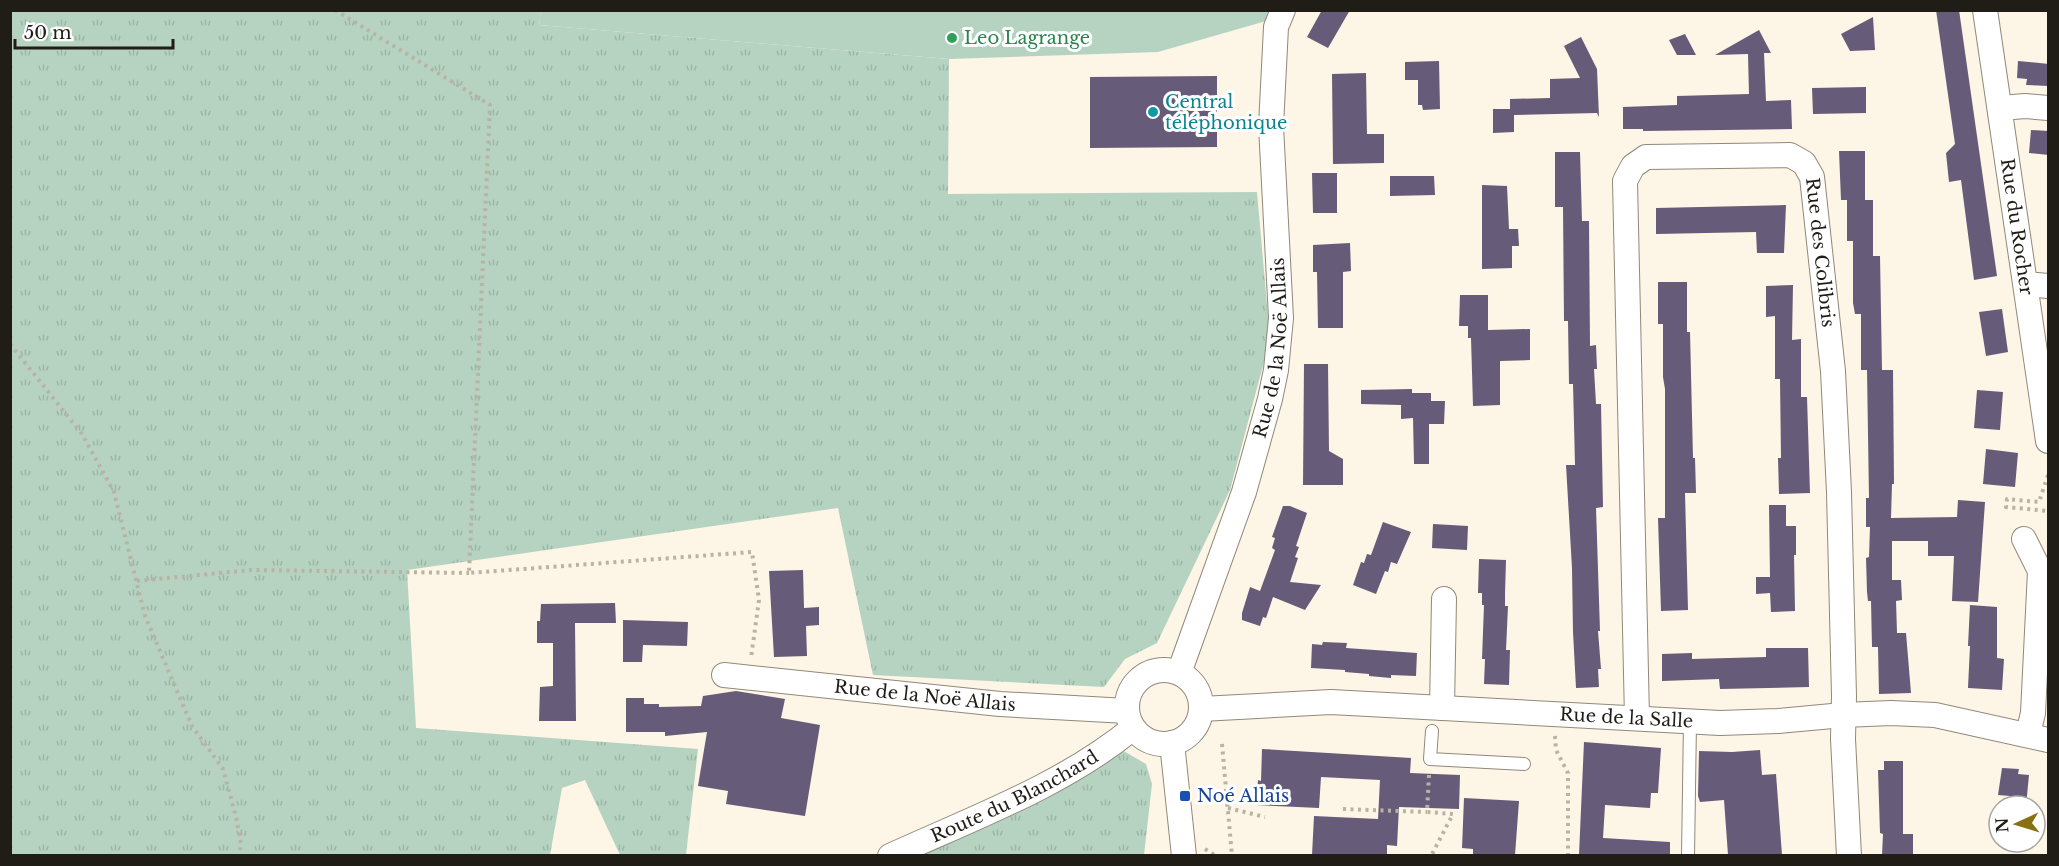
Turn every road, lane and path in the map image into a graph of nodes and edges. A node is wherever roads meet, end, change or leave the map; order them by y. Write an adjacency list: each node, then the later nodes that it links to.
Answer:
1 (336, 10): 12 (path)
2 (1282, 10): 15 (street, Rue de la Noë Allais)
3 (1985, 10): 4 (street, Rue du Rocher)
4 (2001, 108): 5 (street); 6 (street, Rue du Rocher)
5 (2049, 108)
6 (2037, 285): 8 (street, Rue du Rocher)
7 (10, 344): 13 (path)
8 (2049, 441)
9 (2049, 475): 10 (path)
10 (2049, 511)
11 (2024, 539): 26 (street)
12 (468, 573): 13 (path); 17 (path)
13 (137, 581): 35 (path)
14 (1444, 599): 18 (street)
15 (1179, 673): 19 (street); 23 (street)
16 (724, 675): 17 (street, Rue de la Noë Allais)
17 (748, 676): 23 (street, Rue de la Noë Allais)
18 (1442, 708): 19 (street, Rue de la Salle); 20 (street, Rue de la Salle)
19 (1201, 709): 27 (street)
20 (1555, 714): 22 (street, Rue de la Salle); 40 (path)
21 (1843, 715): 22 (street, Rue des Colibris); 24 (street, Rue de la Salle); 26 (street, Rue de la Salle); 42 (street, Rue des Colibris)
22 (1637, 718): 24 (street, Rue de la Salle)
23 (1130, 719): 27 (street); 36 (street, Route du Blanchard)
24 (1690, 722): 41 (lane)
25 (1432, 730): 29 (lane)
26 (2038, 737)
27 (1172, 743): 37 (street)
28 (1222, 744): 31 (path)
29 (1430, 759): 30 (lane); 33 (path)
30 (1524, 764)
31 (1228, 808): 34 (path); 38 (path)
32 (1343, 809): 33 (path)
33 (1427, 812): 39 (path)
34 (1265, 817)
35 (239, 855)
36 (890, 855)
37 (1184, 855)
38 (1232, 855)
39 (1431, 855)
40 (1568, 855)
41 (1688, 855)
42 (1849, 855)

